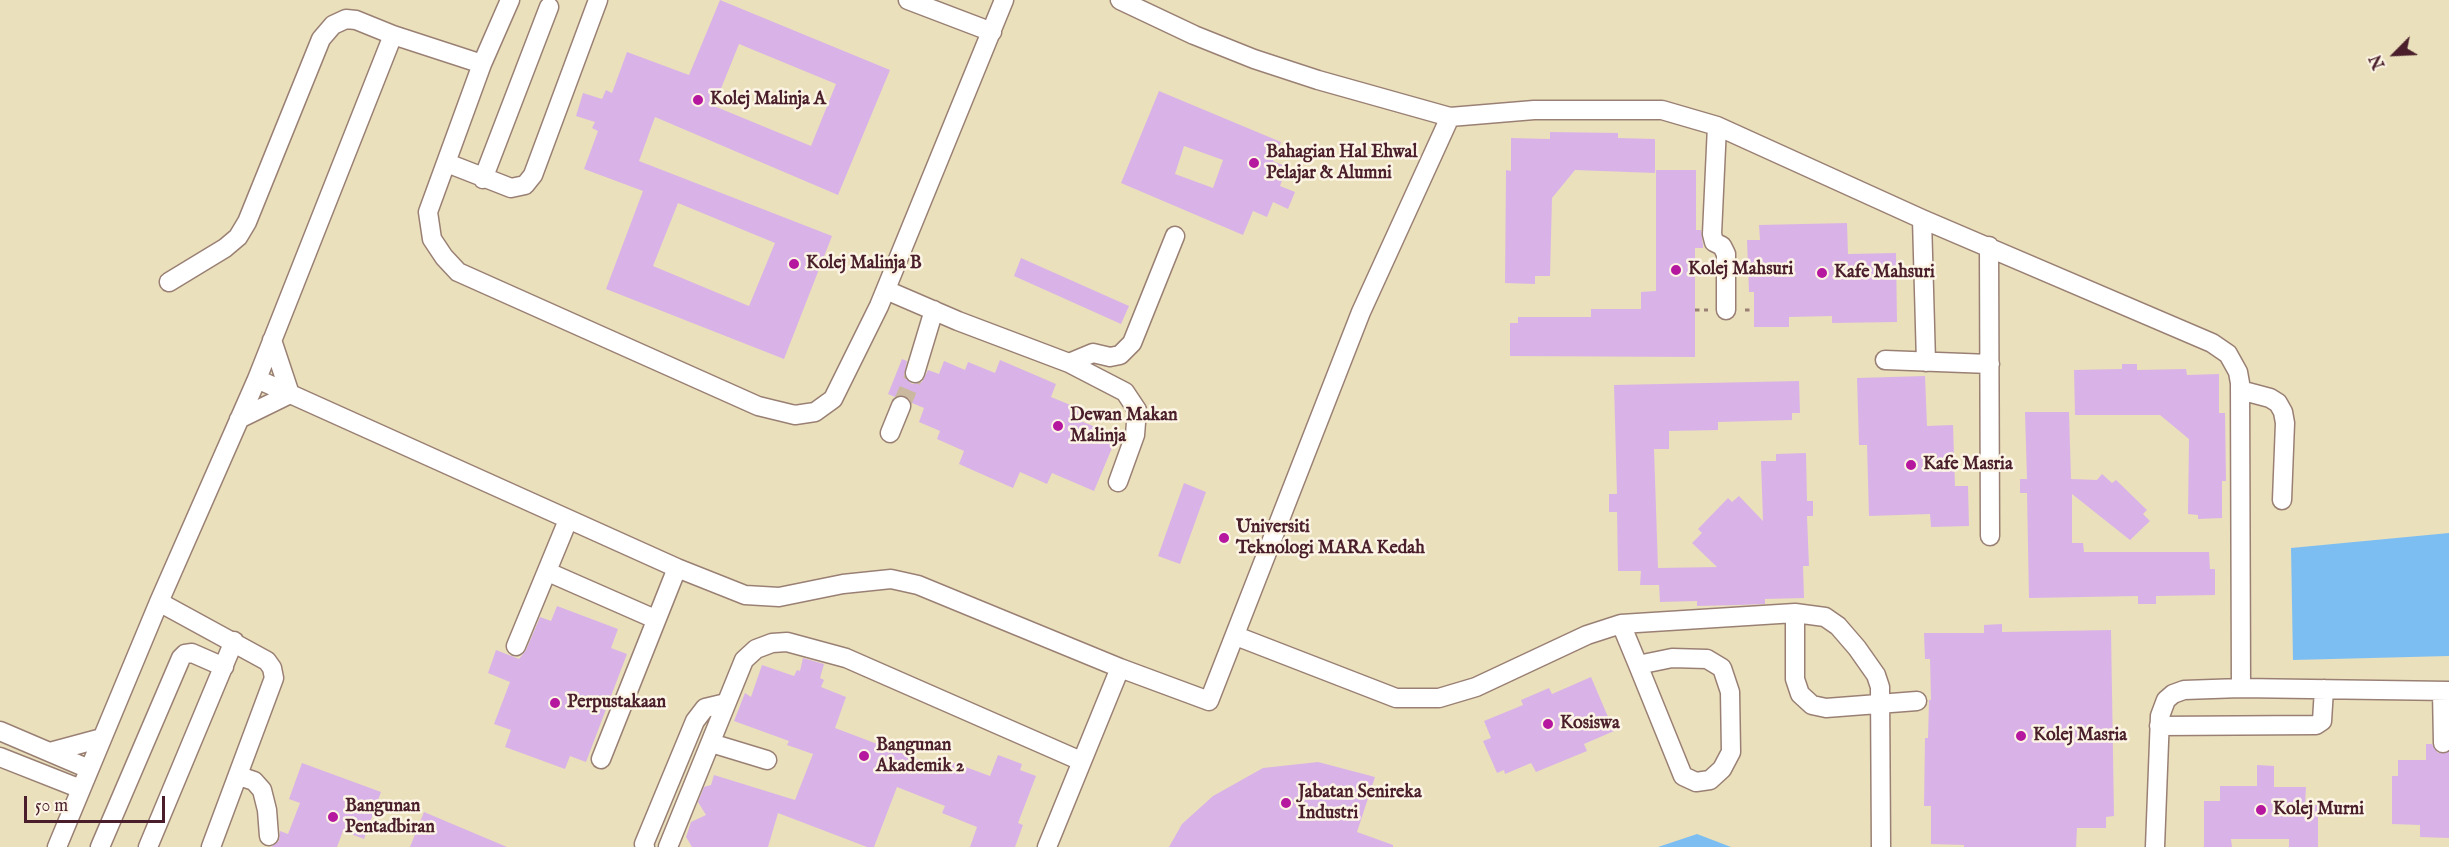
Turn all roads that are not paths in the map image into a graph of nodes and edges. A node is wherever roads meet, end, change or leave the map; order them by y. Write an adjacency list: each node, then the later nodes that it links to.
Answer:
1 (510, 0): 9 (street)
2 (598, 0): 13 (street)
3 (908, 0): 7 (street)
4 (1004, 0): 7 (street)
5 (1119, 0): 10 (street)
6 (549, 7): 13 (street)
7 (992, 32): 18 (street)
8 (393, 35): 9 (street); 17 (street); 21 (street)
9 (482, 64): 12 (street)
10 (1450, 117): 11 (street); 43 (street)
11 (1717, 126): 14 (street); 20 (street)
12 (447, 163): 13 (street); 18 (street)
13 (483, 179)
14 (1922, 219): 16 (street); 23 (street)
15 (1175, 236): 24 (street)
16 (1989, 246): 25 (street); 28 (street)
17 (169, 282)
18 (886, 290): 19 (street)
19 (934, 310): 24 (street); 26 (street)
20 (1726, 310)
21 (272, 340): 27 (street); 29 (street)
22 (1885, 360): 23 (street)
23 (1926, 362): 25 (street)
24 (1069, 363): 33 (street)
25 (1990, 364): 36 (street)
26 (915, 373)
27 (256, 379): 29 (street); 31 (street)
28 (2240, 390): 34 (street); 49 (street)
29 (290, 394): 31 (street); 35 (street)
30 (900, 406): 32 (street)
31 (239, 419): 39 (street)
32 (890, 433)
33 (1118, 482)
34 (2282, 500)
35 (568, 520): 37 (street); 38 (street)
36 (1990, 536)
37 (677, 568): 41 (street); 48 (street)
38 (548, 572): 41 (street); 45 (street)
39 (159, 602): 44 (street); 57 (street)
40 (1795, 613): 42 (street); 54 (street); 54 (street)
41 (655, 619): 62 (street)
42 (1621, 624): 43 (street); 46 (street)
43 (1236, 636): 48 (street)
44 (234, 641): 47 (street); 67 (street)
45 (516, 646)
46 (1638, 665): 46 (street)
47 (224, 667): 72 (street); 73 (street)
48 (1120, 668): 64 (street)
49 (2241, 688): 50 (street); 55 (street)
50 (2324, 689): 51 (street); 55 (street)
51 (2446, 691): 59 (street)
52 (1917, 701): 54 (street)
53 (726, 704): 58 (street); 64 (street); 75 (street)
54 (1881, 704): 78 (street)
55 (2159, 726): 79 (street)
56 (0, 731): 60 (street)
57 (102, 738): 60 (street); 65 (street)
58 (711, 743): 63 (street); 76 (street)
59 (2443, 743)
60 (50, 752): 65 (street)
61 (0, 757): 66 (street)
62 (601, 759)
63 (767, 760)
64 (1081, 761): 77 (street)
65 (89, 769): 68 (street)
66 (46, 774): 68 (street); 69 (street)
67 (239, 777): 70 (street); 74 (street)
68 (81, 789): 69 (street)
69 (71, 813): 71 (street)
70 (269, 836)
71 (57, 847)
72 (100, 847)
73 (148, 847)
74 (211, 847)
75 (645, 847)
76 (668, 847)
77 (1047, 847)
78 (1881, 847)
79 (2155, 847)

